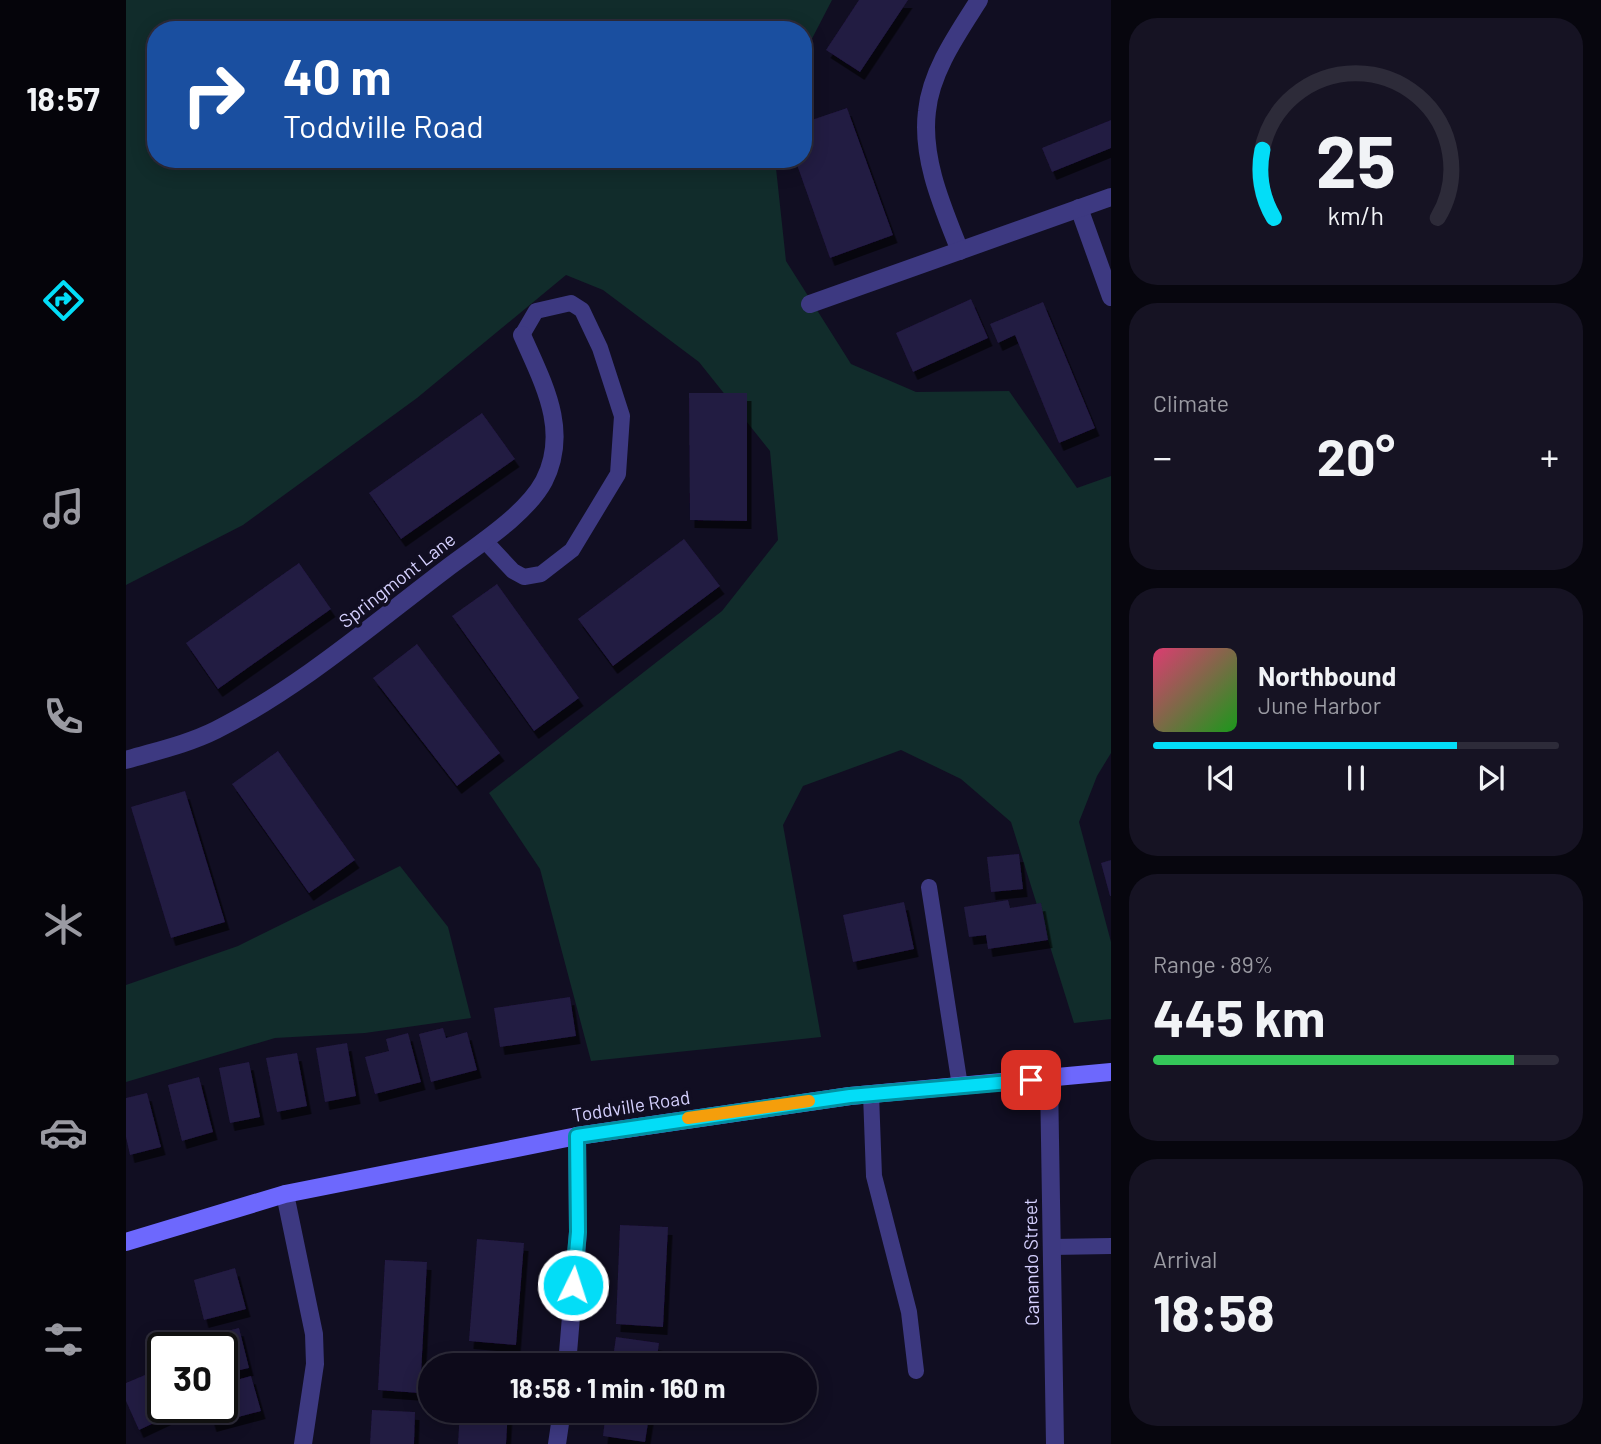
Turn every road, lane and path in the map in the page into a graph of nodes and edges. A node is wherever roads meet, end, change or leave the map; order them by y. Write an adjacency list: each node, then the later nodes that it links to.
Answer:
1 (979, 0): 4 (street)
2 (1111, 197): 3 (street)
3 (1079, 208): 4 (street); 5 (street)
4 (960, 251): 6 (street)
5 (1111, 296)
6 (810, 304)
7 (522, 335): 8 (street, Springmont Lane); 8 (lane)
8 (484, 540): 9 (street, Springmont Lane)
9 (126, 760)
10 (929, 887): 13 (lane)
11 (1111, 1072): 12 (street, Toddville Road)
12 (1049, 1079): 13 (street, Toddville Road); 19 (street, Canando Street)
13 (960, 1086): 14 (street, Toddville Road)
14 (871, 1094): 15 (street, Toddville Road); 21 (lane)
15 (577, 1136): 16 (street, Toddville Road); 20 (street)
16 (285, 1194): 17 (street, Toddville Road); 23 (street)
17 (126, 1242)
18 (1111, 1246): 19 (lane)
19 (1052, 1247): 25 (street, Canando Street)
20 (568, 1353)
21 (916, 1371)
22 (560, 1423): 24 (street)
23 (303, 1444)
24 (556, 1444)
25 (1055, 1444)

